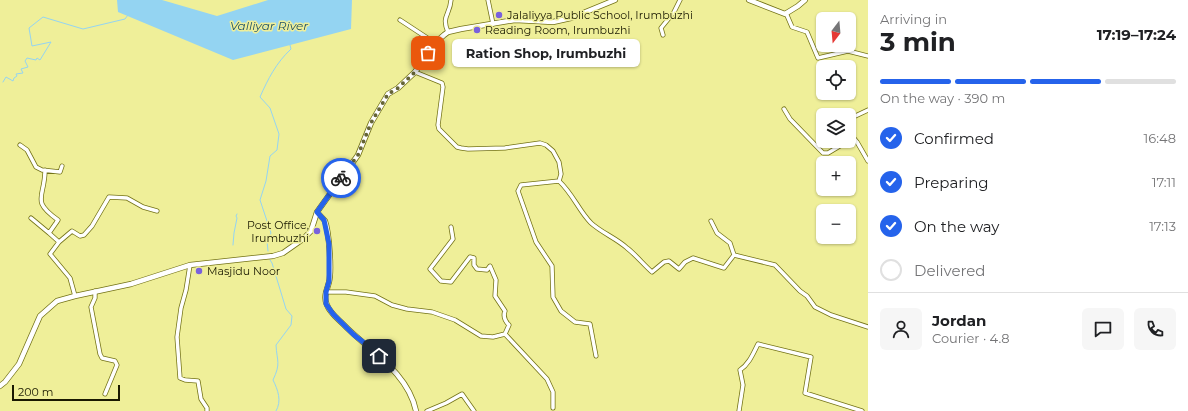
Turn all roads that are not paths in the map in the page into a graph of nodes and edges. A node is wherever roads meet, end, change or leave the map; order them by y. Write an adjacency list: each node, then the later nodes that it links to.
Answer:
1 (451, 0): 10 (street)
2 (488, 0): 9 (street)
3 (615, 0): 9 (main road)
4 (680, 0): 11 (street)
5 (749, 0): 7 (main road)
6 (805, 0): 7 (main road)
7 (786, 13): 13 (street)
8 (400, 20): 12 (street)
9 (493, 24): 10 (main road)
10 (448, 32): 12 (main road)
11 (663, 35)
12 (435, 43): 14 (main road)
13 (868, 56)
14 (415, 72): 26 (street); 28 (main road)
15 (784, 109): 20 (street)
16 (868, 110): 17 (street)
17 (856, 116)
18 (856, 141): 23 (street)
19 (20, 145): 25 (street)
20 (816, 146)
21 (818, 148): 22 (street)
22 (835, 148)
23 (868, 161)
24 (62, 166): 25 (street)
25 (45, 170): 32 (street)
26 (559, 181): 34 (street); 41 (street)
27 (157, 211): 33 (street)
28 (317, 212): 35 (main road); 37 (main road)
29 (31, 218): 32 (street)
30 (711, 221): 34 (street)
31 (451, 226): 40 (street)
32 (49, 233): 33 (street)
33 (59, 242): 38 (street)
34 (734, 255): 39 (street)
35 (190, 265): 36 (main road); 45 (street)
36 (95, 291): 38 (main road); 43 (street)
37 (326, 292): 40 (street); 46 (main road)
38 (75, 296): 42 (main road)
39 (868, 327)
40 (505, 334): 44 (street)
41 (596, 356)
42 (0, 386)
43 (105, 394)
44 (553, 408)
45 (207, 411)
46 (416, 411)
47 (427, 411): 48 (street)
48 (474, 411)
49 (739, 411): 50 (street)
50 (862, 411)

